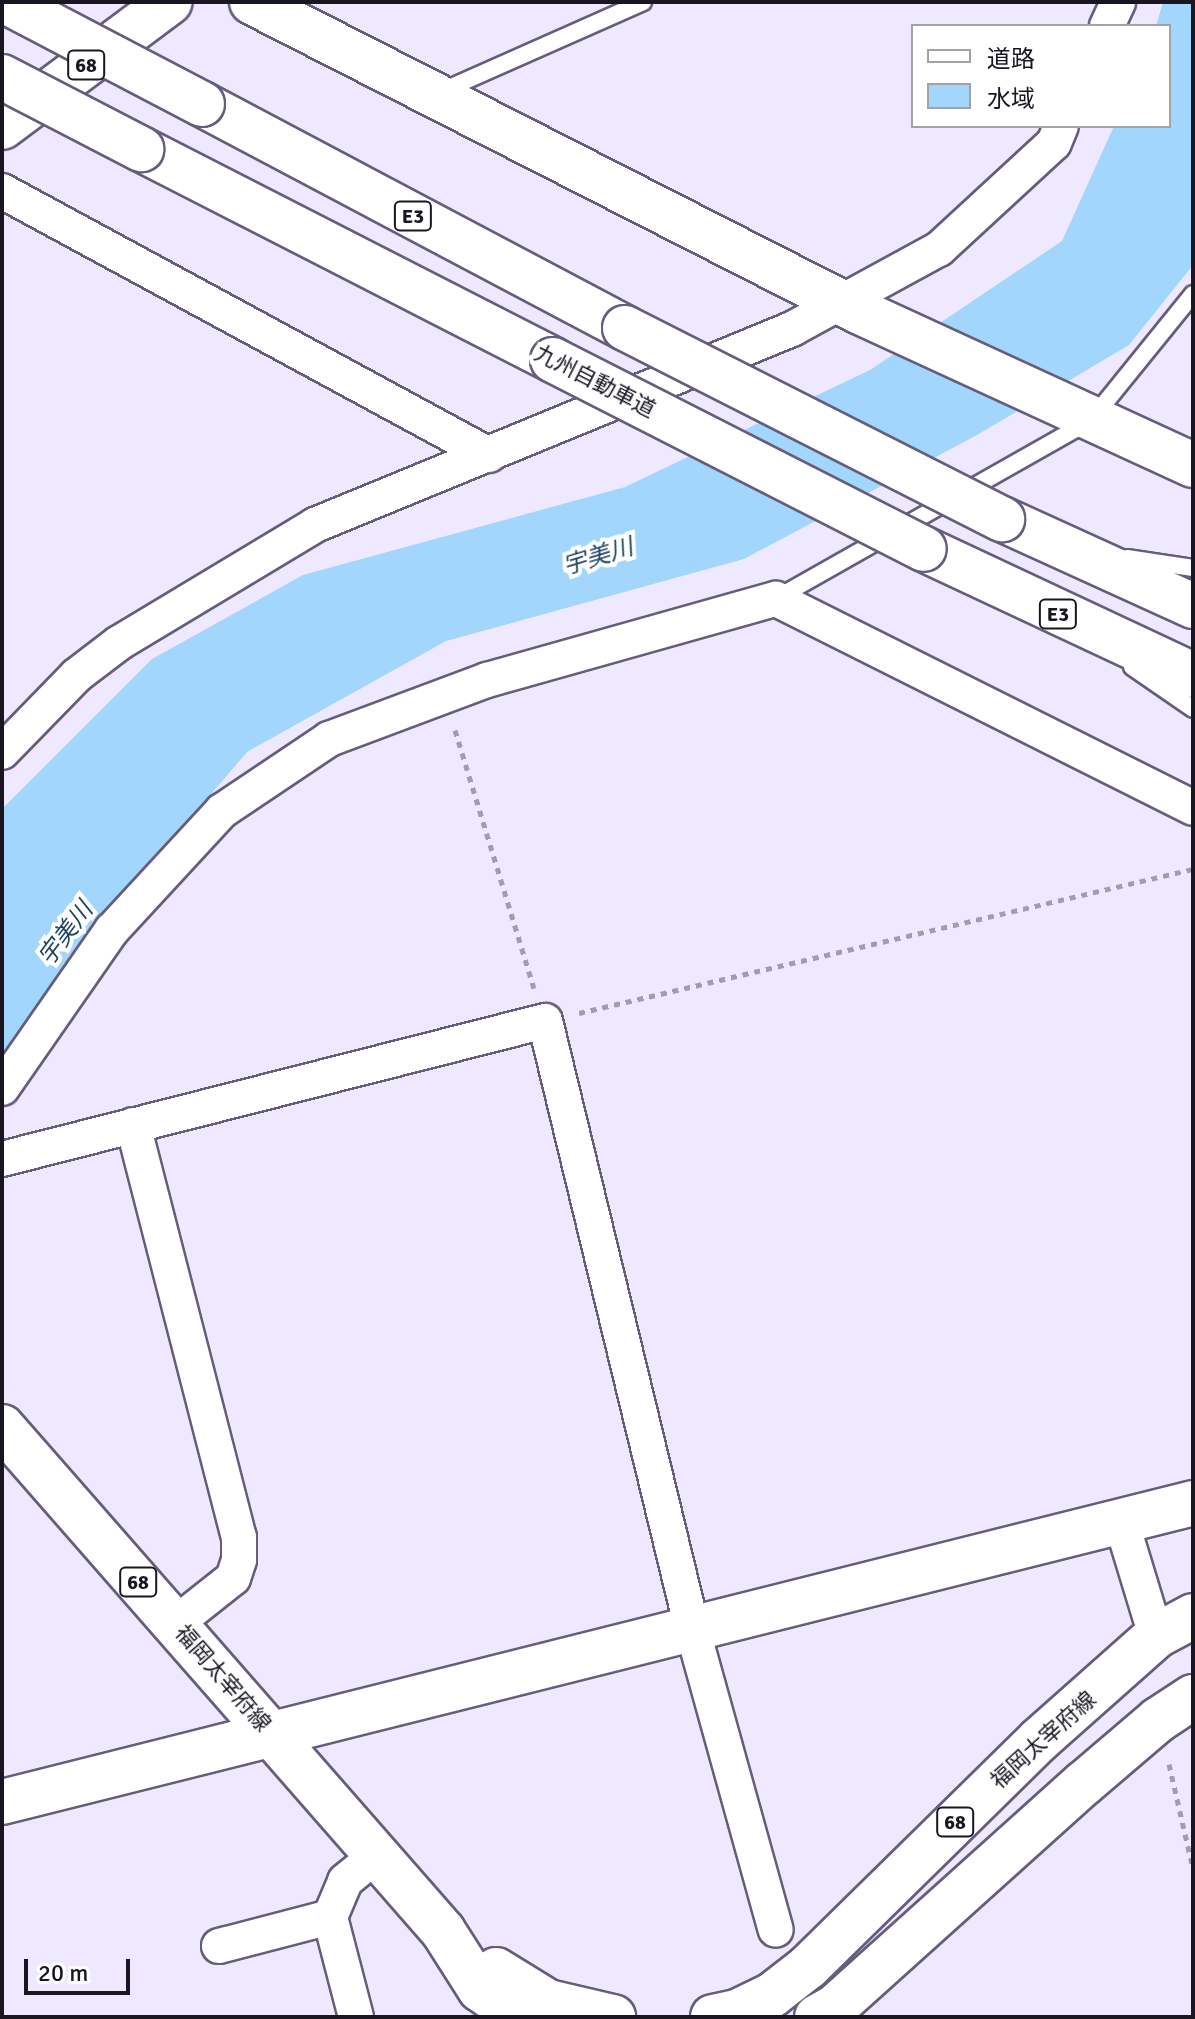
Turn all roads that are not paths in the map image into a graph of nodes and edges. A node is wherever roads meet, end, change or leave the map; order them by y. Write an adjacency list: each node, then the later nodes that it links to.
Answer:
1 (7, 2): 17 (main road, E3, bridge)
2 (252, 2): 8 (main road)
3 (643, 2): 8 (lane)
4 (1118, 2): 6 (street)
5 (155, 7): 9 (main road, 68)
6 (1108, 24)
7 (2, 77): 21 (main road, 九州自動車道 / E3, bridge)
8 (433, 96): 13 (main road)
9 (2, 127)
10 (1060, 128): 13 (street)
11 (2, 191): 15 (street)
12 (1193, 294): 14 (lane)
13 (850, 307): 14 (main road); 15 (street)
14 (1082, 416): 16 (main road); 19 (lane)
15 (489, 455): 24 (street)
16 (1193, 465)
17 (1067, 548): 18 (lane); 20 (main road, E3)
18 (1193, 568)
19 (776, 599): 25 (street); 26 (street)
20 (1193, 606)
21 (1049, 610): 22 (main road, 九州自動車道 / E3); 23 (lane)
22 (1193, 675)
23 (1193, 709)
24 (2, 752)
25 (1193, 808)
26 (2, 1088)
27 (133, 1125): 28 (street); 32 (street); 34 (street)
28 (2, 1159)
29 (2, 1427): 32 (main road, 福岡太宰府線 / 68)
30 (1193, 1503): 31 (main road)
31 (1122, 1524): 33 (street); 34 (main road)
32 (175, 1624): 36 (main road, 福岡太宰府線 / 68)
33 (1175, 1626): 46 (main road, 福岡太宰府線 / 68)
34 (692, 1628): 36 (main road); 40 (street)
35 (1176, 1708): 47 (main road)
36 (274, 1736): 37 (main road); 38 (main road, 福岡太宰府線 / 68)
37 (2, 1802)
38 (377, 1855): 39 (street); 41 (main road, 福岡太宰府線 / 68)
39 (330, 1917): 42 (street); 43 (street)
40 (776, 1930)
41 (443, 1931): 44 (main road, 福岡太宰府線 / 68); 45 (main road, 福岡太宰府線 / 68)
42 (219, 1946)
43 (356, 2017)
44 (520, 2017)
45 (613, 2017)
46 (713, 2017)
47 (817, 2017)

